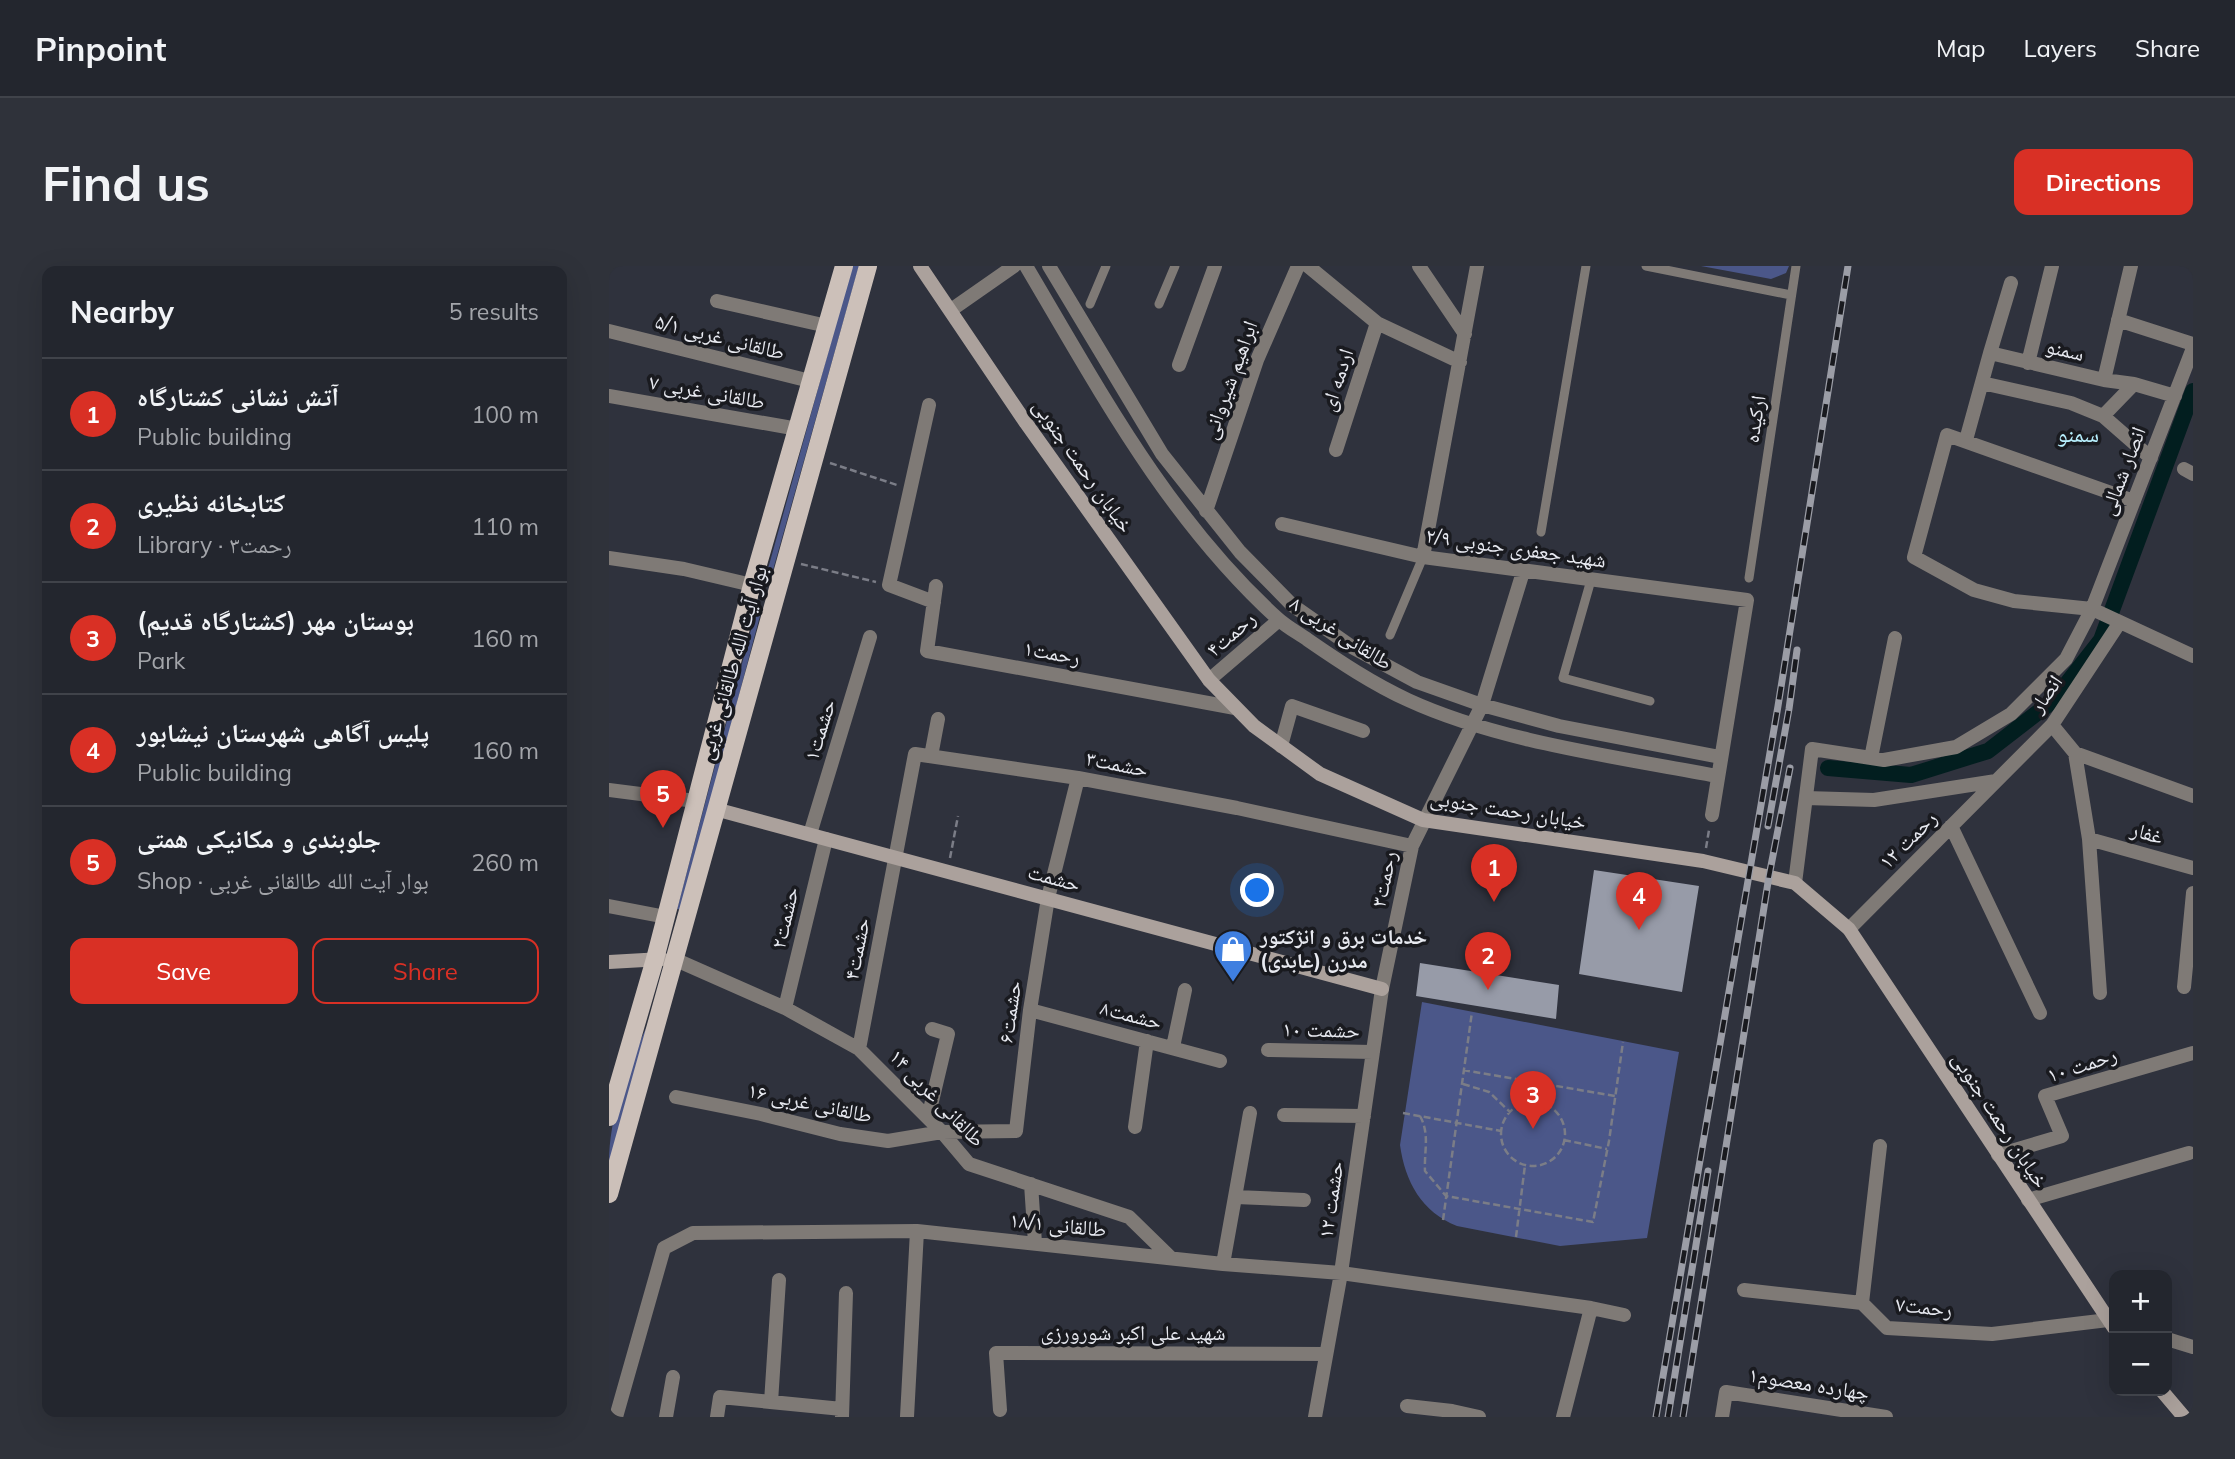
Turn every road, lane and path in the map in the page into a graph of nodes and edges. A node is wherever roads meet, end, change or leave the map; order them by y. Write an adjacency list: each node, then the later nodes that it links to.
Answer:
1 (845, 266): 27 (main road, بوار آیت الله طالقانی غربی)
2 (868, 266): 46 (main road, بوار آیت الله طالقانی غربی)
3 (920, 266): 24 (street, خیابان رحمت جنوبی)
4 (1014, 266): 24 (street)
5 (1026, 266): 65 (street, طالقانی غربی ۸)
6 (1049, 266): 50 (street, طالقانی غربی ۸)
7 (1106, 266): 22 (lane)
8 (1175, 266): 23 (lane)
9 (1215, 266): 34 (street)
10 (1298, 266): 50 (street, ابراهیم شیروانی)
11 (1308, 266): 26 (street)
12 (1419, 266): 29 (street)
13 (1477, 266): 29 (street)
14 (1586, 266): 52 (lane)
15 (1646, 266): 20 (lane)
16 (1796, 266): 20 (lane, ارکیده)
17 (2052, 266): 33 (street)
18 (2131, 266): 25 (street, سمنو)
19 (2011, 283): 31 (street)
20 (1791, 295): 57 (lane, ارکیده)
21 (717, 301): 27 (street)
22 (1090, 304)
23 (1159, 304)
24 (951, 310): 73 (street, خیابان رحمت جنوبی)
25 (2118, 320): 30 (street); 35 (street, سمنو)
26 (1377, 323): 32 (street); 45 (street, اردمه ای)
27 (827, 326): 36 (main road, بوار آیت الله طالقانی غربی)
28 (615, 332): 36 (street, طالقانی غربی ۵/۱)
29 (1465, 334): 32 (street)
30 (2193, 346): 40 (street, انصار شمالی)
31 (1990, 354): 33 (street, سمنو); 37 (street)
32 (1460, 362): 53 (street)
33 (2028, 363): 35 (street, سمنو)
34 (1178, 365)
35 (2104, 380): 38 (street)
36 (810, 381): 43 (main road, بوار آیت الله طالقانی غربی)
37 (1982, 383): 42 (street); 44 (street)
38 (2134, 384): 40 (street); 42 (street)
39 (609, 396): 43 (street, طالقانی غربی ۷)
40 (2175, 396): 47 (street, انصار شمالی)
41 (929, 405): 48 (street)
42 (2103, 415): 47 (street)
43 (798, 429): 60 (main road, بوار آیت الله طالقانی غربی)
44 (1966, 440): 49 (street); 64 (street)
45 (1336, 450)
46 (814, 458): 48 (path); 55 (main road, بوار آیت الله طالقانی غربی)
47 (2151, 458): 49 (street, انصار شمالی)
48 (910, 490): 59 (street)
49 (2134, 501): 64 (street, انصار شمالی)
50 (1206, 511): 67 (street, طالقانی غربی ۸)
51 (1282, 524): 53 (street, شهید جعفری جنوبی ۲/۹)
52 (1541, 532)
53 (1423, 556): 56 (street, شهید جعفری جنوبی ۲/۹); 68 (lane)
54 (609, 558): 60 (street)
55 (785, 560): 59 (path); 62 (main road, بوار آیت الله طالقانی غربی)
56 (1523, 572): 58 (street, شهید جعفری جنوبی ۲/۹); 75 (street, رحمت۳)
57 (1749, 578)
58 (1591, 580): 74 (lane); 84 (street, شهید جعفری جنوبی ۲/۹)
59 (889, 585): 63 (street)
60 (752, 586): 62 (main road); 92 (main road, بوار آیت الله طالقانی غربی)
61 (936, 586): 63 (street, رحمت۱)
62 (777, 589): 93 (main road, بوار آیت الله طالقانی غربی)
63 (934, 601): 76 (street, رحمت۱)
64 (2092, 609): 66 (street); 85 (street, انصار شمالی)
65 (1279, 620): 71 (street, طالقانی غربی ۸); 73 (street, رحمت۴)
66 (2120, 622): 72 (street); 79 (street, انصار)
67 (1324, 626): 71 (street); 75 (street, طالقانی غربی ۸)
68 (1390, 635)
69 (870, 637): 98 (street, حشمت۱)
70 (1895, 638): 85 (street)
71 (1313, 644): 78 (street, طالقانی غربی ۸)
72 (2193, 656)
73 (1209, 680): 76 (street, خیابان رحمت جنوبی)
74 (1650, 701)
75 (1482, 705): 78 (street, رحمت۳); 84 (street, طالقانی غربی ۸)
76 (1235, 708): 81 (street, خیابان رحمت جنوبی)
77 (939, 719): 83 (street)
78 (1471, 723): 86 (street, طالقانی غربی ۸); 96 (street, رحمت۳)
79 (2052, 725): 82 (street); 88 (street, انصار)
80 (1363, 731): 81 (street)
81 (1282, 746): 96 (street, خیابان رحمت جنوبی)
82 (2075, 753): 90 (street); 100 (street)
83 (931, 756): 87 (street, حشمت۳); 102 (street)
84 (1720, 757): 86 (street)
85 (1871, 758): 91 (street, انصار شمالی)
86 (1717, 776): 94 (street)
87 (1078, 778): 101 (street, حشمت۳); 108 (street, حشمت۶)
88 (1996, 781): 91 (street); 97 (street, رحمت ۱۲)
89 (609, 790): 92 (street)
90 (2193, 796)
91 (1806, 798): 106 (street)
92 (695, 802): 110 (main road, بوار آیت الله طالقانی غربی)
93 (715, 808): 98 (street, حشمت); 113 (main road, بوار آیت الله طالقانی غربی)
94 (1712, 815): 103 (path)
95 (958, 816): 105 (path)
96 (1423, 820): 101 (street, رحمت۳); 103 (street, خیابان رحمت جنوبی)
97 (1951, 826): 111 (street, رحمت ۱۲); 122 (street)
98 (810, 834): 99 (street, حشمت)
99 (826, 839): 102 (street, حشمت); 119 (street, حشمت۲)
100 (2089, 839): 104 (street, غفار); 118 (street)
101 (1412, 846): 116 (street, رحمت۳)
102 (897, 858): 105 (street, حشمت); 127 (street, حشمت۴)
103 (1703, 861): 106 (street, خیابان رحمت جنوبی)
104 (2193, 868)
105 (947, 871): 108 (street, حشمت)
106 (1795, 883): 111 (street, خیابان رحمت جنوبی)
107 (2193, 893): 115 (street)
108 (1048, 898): 116 (street, حشمت); 120 (street, حشمت۶)
109 (609, 906): 110 (street)
110 (666, 917): 112 (main road, بوار آیت الله طالقانی غربی)
111 (1849, 929): 156 (street, خیابان رحمت جنوبی)
112 (655, 959): 113 (street); 114 (street); 135 (main road, بوار آیت الله طالقانی غربی)
113 (674, 959): 119 (street, طالقانی غربی ۱۴); 159 (main road, بوار آیت الله طالقانی غربی)
114 (609, 962)
115 (2185, 987)
116 (1382, 989): 129 (street, حشمت ۱۲)
117 (1185, 990): 126 (street)
118 (2100, 993)
119 (785, 1008): 127 (street, طالقانی غربی ۱۴)
120 (1030, 1010): 124 (street, حشمت۸); 149 (street, حشمت۶)
121 (1472, 1012): 132 (path)
122 (2040, 1013)
123 (932, 1029): 146 (street)
124 (1147, 1041): 126 (street, حشمت۸); 148 (street)
125 (1623, 1042): 136 (path)
126 (1173, 1047): 131 (street, حشمت۸)
127 (859, 1049): 146 (street, طالقانی غربی ۱۴)
128 (1268, 1050): 129 (street, حشمت ۱۰)
129 (1373, 1052): 143 (street, حشمت ۱۲)
130 (2193, 1053): 156 (street, رحمت ۱۰)
131 (1220, 1061)
132 (1463, 1070): 133 (path); 134 (path)
133 (1462, 1084): 140 (path); 147 (path)
134 (1542, 1084): 136 (path); 138 (path)
135 (613, 1090): 145 (main road, بوار آیت الله طالقانی غربی)
136 (1616, 1096): 154 (path)
137 (676, 1097): 151 (street, طالقانی غربی ۱۶)
138 (1540, 1103): 140 (path); 152 (path)
139 (1250, 1112): 161 (street)
140 (1510, 1112): 150 (path)
141 (1403, 1113): 144 (path)
142 (1284, 1115): 143 (street)
143 (1364, 1116): 171 (street, حشمت ۱۲)
144 (1420, 1116): 147 (path); 160 (path)
145 (609, 1117)
146 (927, 1118): 151 (street, طالقانی غربی ۱۴)
147 (1456, 1123): 150 (path); 160 (path)
148 (1135, 1127)
149 (1016, 1131): 151 (street, طالقانی غربی ۱۶)
150 (1501, 1131): 157 (path)
151 (942, 1132): 158 (street, طالقانی غربی ۱۴)
152 (1564, 1140): 154 (path); 157 (path)
153 (1880, 1146): 175 (street)
154 (1607, 1149): 164 (path)
155 (2189, 1153): 163 (street)
156 (1998, 1155): 163 (street, خیابان رحمت جنوبی)
157 (1525, 1165): 164 (path)
158 (1031, 1184): 168 (street); 169 (street, طالقانی غربی ۱۴)
159 (609, 1194)
160 (1446, 1196): 164 (path); 165 (path)
161 (1236, 1197): 162 (street); 170 (street)
162 (1304, 1200)
163 (2028, 1200): 178 (street, خیابان رحمت جنوبی)
164 (1520, 1210): 167 (path)
165 (1443, 1220)
166 (917, 1231): 168 (street, طالقانی ۱۸/۱); 191 (street, طالقانی ۱۸/۱); 194 (street)
167 (1516, 1237)
168 (1035, 1243): 169 (street, طالقانی ۱۸/۱)
169 (1171, 1258): 170 (street, طالقانی ۱۸/۱)
170 (1223, 1264): 171 (street, طالقانی ۱۸/۱)
171 (1341, 1273): 176 (street, طالقانی ۱۸/۱); 182 (street, حشمت ۱۲)
172 (779, 1280): 186 (street)
173 (1744, 1290): 175 (street)
174 (846, 1293): 189 (street)
175 (1862, 1303): 179 (street, رحمت۷)
176 (1591, 1308): 177 (street, طالقانی ۱۸/۱); 197 (street)
177 (1624, 1315)
178 (2109, 1320)
179 (2109, 1324)
180 (2172, 1341): 181 (street)
181 (2193, 1347)
182 (1326, 1354): 188 (street, شهید علی اکبر شورورزی); 195 (street, حشمت ۱۲)
183 (673, 1377): 192 (street)
184 (2165, 1396): 200 (street)
185 (2166, 1396): 201 (street)
186 (771, 1402): 189 (street); 193 (street)
187 (1407, 1406): 190 (street)
188 (1000, 1410)
189 (842, 1413)
190 (1452, 1414): 196 (street)
191 (616, 1417)
192 (666, 1417)
193 (717, 1417)
194 (907, 1417)
195 (1315, 1417)
196 (1479, 1417)
197 (1563, 1417)
198 (1721, 1417): 199 (street, چهارده معصوم۱)
199 (1886, 1417)
200 (2170, 1417)
201 (2184, 1417)

